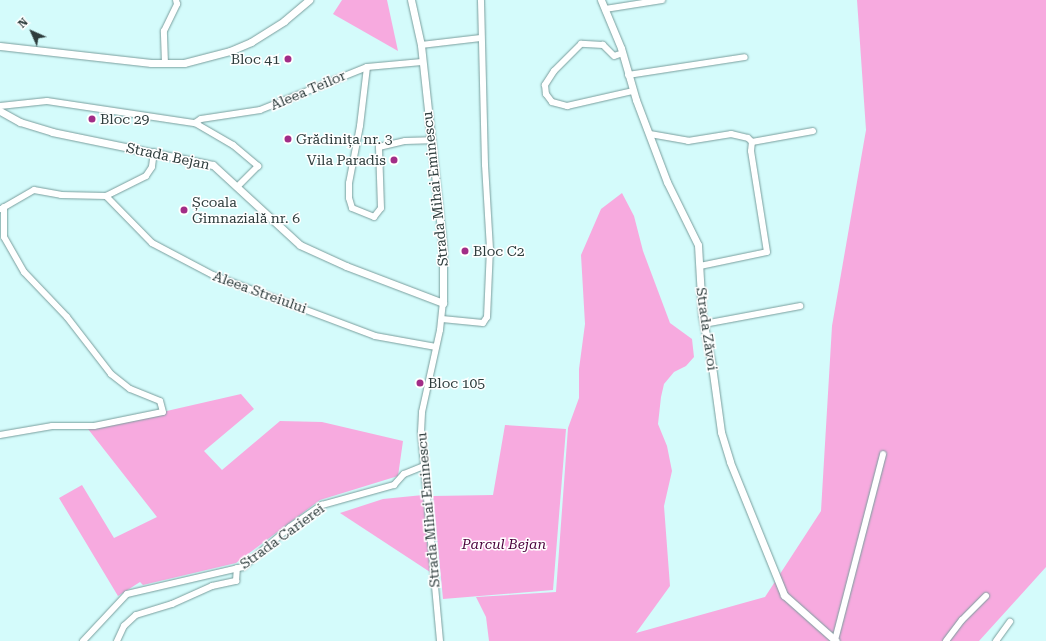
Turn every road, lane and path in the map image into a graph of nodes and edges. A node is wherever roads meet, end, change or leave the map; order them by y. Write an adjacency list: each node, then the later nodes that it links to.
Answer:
1 (176, 0): 14 (street)
2 (309, 0): 14 (street)
3 (410, 0): 9 (street, Strada Mihai Eminescu)
4 (481, 0): 8 (street)
5 (601, 0): 7 (street, Strada Zăvoi)
6 (662, 0): 7 (street)
7 (605, 9): 11 (street, Strada Zăvoi)
8 (481, 38): 9 (street); 32 (street)
9 (421, 45): 13 (street, Strada Mihai Eminescu)
10 (0, 46): 14 (street)
11 (623, 53): 16 (street, Strada Zăvoi); 17 (street)
12 (745, 57): 16 (street)
13 (422, 62): 15 (street, Aleea Teilor); 23 (street, Strada Mihai Eminescu)
14 (165, 64)
15 (367, 67): 20 (street, Aleea Teilor); 23 (street)
16 (628, 75): 17 (street, Strada Zăvoi)
17 (633, 91): 22 (street, Strada Zăvoi)
18 (0, 106): 20 (street, Aleea Teilor)
19 (0, 111): 25 (street, Strada Bejan)
20 (195, 123): 26 (street, Aleea Teilor)
21 (813, 131): 24 (street)
22 (650, 134): 24 (street); 29 (street, Strada Zăvoi)
23 (430, 140): 30 (street, Strada Mihai Eminescu)
24 (752, 142): 29 (street)
25 (154, 152): 26 (street, Strada Bejan); 27 (street)
26 (238, 186): 30 (street, Strada Bejan)
27 (106, 196): 28 (street); 34 (street, Aleea Streiului)
28 (2, 208): 35 (street)
29 (700, 266): 33 (street, Strada Zăvoi)
30 (442, 303): 32 (street, Strada Mihai Eminescu)
31 (800, 306): 33 (street)
32 (442, 319): 34 (street, Strada Mihai Eminescu)
33 (704, 324): 41 (street, Strada Zăvoi)
34 (436, 347): 37 (street, Strada Mihai Eminescu)
35 (0, 435)
36 (882, 454): 41 (street)
37 (424, 466): 38 (street, Strada Carierei); 44 (street, Strada Mihai Eminescu)
38 (237, 568): 42 (street, Strada Carierei); 43 (street)
39 (986, 596): 45 (street)
40 (1010, 622): 46 (street)
41 (835, 640)
42 (83, 641)
43 (117, 641)
44 (440, 641)
45 (946, 641)
46 (996, 641)

